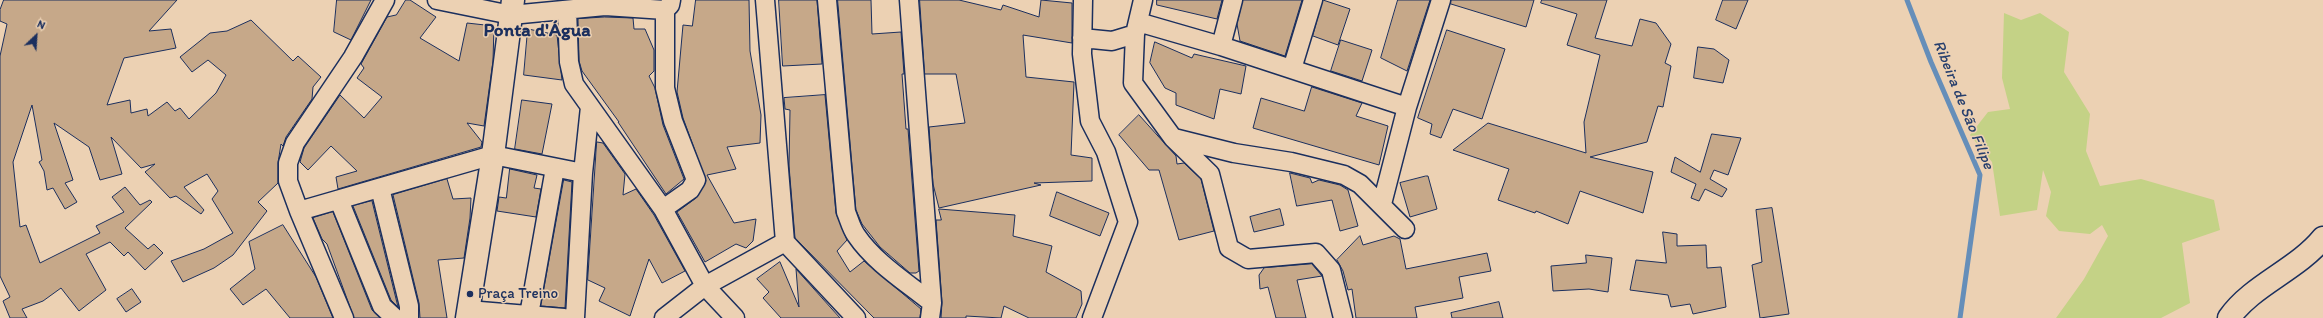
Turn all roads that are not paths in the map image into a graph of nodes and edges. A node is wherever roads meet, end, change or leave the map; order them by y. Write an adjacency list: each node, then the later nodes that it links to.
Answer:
1 (385, 0): 29 (street)
2 (437, 0): 13 (street)
3 (766, 0): 32 (street)
4 (827, 0): 34 (street)
5 (909, 0): 34 (street)
6 (1083, 0): 16 (street)
7 (1143, 0): 15 (street)
8 (1233, 0): 17 (street)
9 (1313, 0): 18 (street)
10 (1441, 0): 20 (street)
11 (605, 3): 12 (street); 14 (street)
12 (668, 5): 28 (street)
13 (512, 7): 14 (street); 22 (street)
14 (567, 10): 19 (street)
15 (1136, 28): 16 (street); 17 (street); 21 (street)
16 (1082, 38): 45 (street)
17 (1221, 46): 18 (street)
18 (1292, 69): 20 (street)
19 (590, 107): 24 (street); 28 (street)
20 (1407, 107): 27 (street)
21 (1174, 138): 27 (street); 46 (street)
22 (493, 155): 23 (street); 25 (street); 35 (street)
23 (554, 168): 24 (street); 36 (street)
24 (582, 173): 41 (street)
25 (380, 188): 26 (street); 39 (street)
26 (339, 200): 29 (street); 38 (street)
27 (1382, 204): 30 (street)
28 (663, 209): 33 (street)
29 (299, 211): 37 (street)
30 (1405, 230)
31 (2323, 238): 47 (street)
32 (785, 242): 33 (street); 44 (street)
33 (705, 286): 42 (street); 43 (street)
34 (931, 310)
35 (467, 314): 36 (street)
36 (529, 315): 40 (street)
37 (344, 318)
38 (395, 318)
39 (409, 318)
40 (564, 318)
41 (575, 318)
42 (664, 318)
43 (735, 318)
44 (856, 318)
45 (1092, 318)
46 (1343, 318)
47 (2229, 318)

